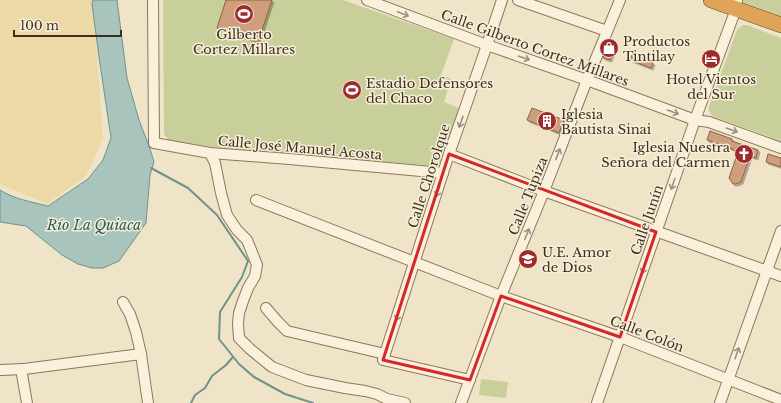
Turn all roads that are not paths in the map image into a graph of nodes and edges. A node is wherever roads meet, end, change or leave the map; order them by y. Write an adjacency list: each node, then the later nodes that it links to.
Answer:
1 (153, 0): 14 (street, Calle José Manuel Acosta)
2 (367, 0): 10 (street, Calle Gilberto Cortez Millares, one-way to 10)
3 (502, 0): 10 (street, Calle Chorolque)
4 (518, 0): 9 (street)
5 (620, 0): 9 (street, Calle Tupiza)
6 (711, 0): 7 (highway)
7 (737, 4): 8 (highway); 12 (street, Calle Junín)
8 (781, 25)
9 (607, 31): 11 (street, Calle Tupiza)
10 (487, 46): 11 (street, Calle Gilberto Cortez Millares, one-way to 11); 15 (street, Calle Chorolque, one-way to 15)
11 (587, 80): 12 (street, Calle Gilberto Cortez Millares, one-way to 12); 17 (street, Calle Tupiza, one-way to 11)
12 (695, 120): 13 (street, Calle Gilberto Cortez Millares, one-way to 13); 20 (street, Calle Junín, one-way to 20)
13 (781, 148)
14 (210, 153): 16 (street, Calle José Manuel Acosta); 35 (street)
15 (450, 154): 16 (street, Calle Chorolque); 17 (street)
16 (443, 173): 21 (street, Calle Chorolque, one-way to 21)
17 (544, 191): 20 (street); 24 (street, Calle Tupiza, one-way to 17)
18 (256, 200): 21 (street, Calle Colón)
19 (781, 231): 22 (street)
20 (656, 232): 22 (street); 27 (street, Calle Junín, one-way to 27)
21 (415, 262): 24 (street, Calle Colón); 29 (street, Calle Chorolque, one-way to 29)
22 (766, 271): 23 (street); 33 (street, one-way to 22)
23 (781, 276)
24 (501, 296): 27 (street, Calle Colón); 32 (street, Calle Tupiza)
25 (123, 302): 28 (street)
26 (266, 308): 29 (street)
27 (620, 337): 33 (street, Calle Colón); 39 (street, Calle Junín)
28 (141, 354): 30 (street); 37 (street)
29 (384, 357): 32 (street)
30 (21, 369): 31 (street); 36 (street)
31 (1, 370)
32 (470, 380): 38 (street, Calle Tupiza)
33 (728, 380): 34 (street, Calle Colón); 40 (street)
34 (781, 400)
35 (399, 402)
36 (27, 403)
37 (148, 403)
38 (461, 403)
39 (597, 403)
40 (720, 403)

